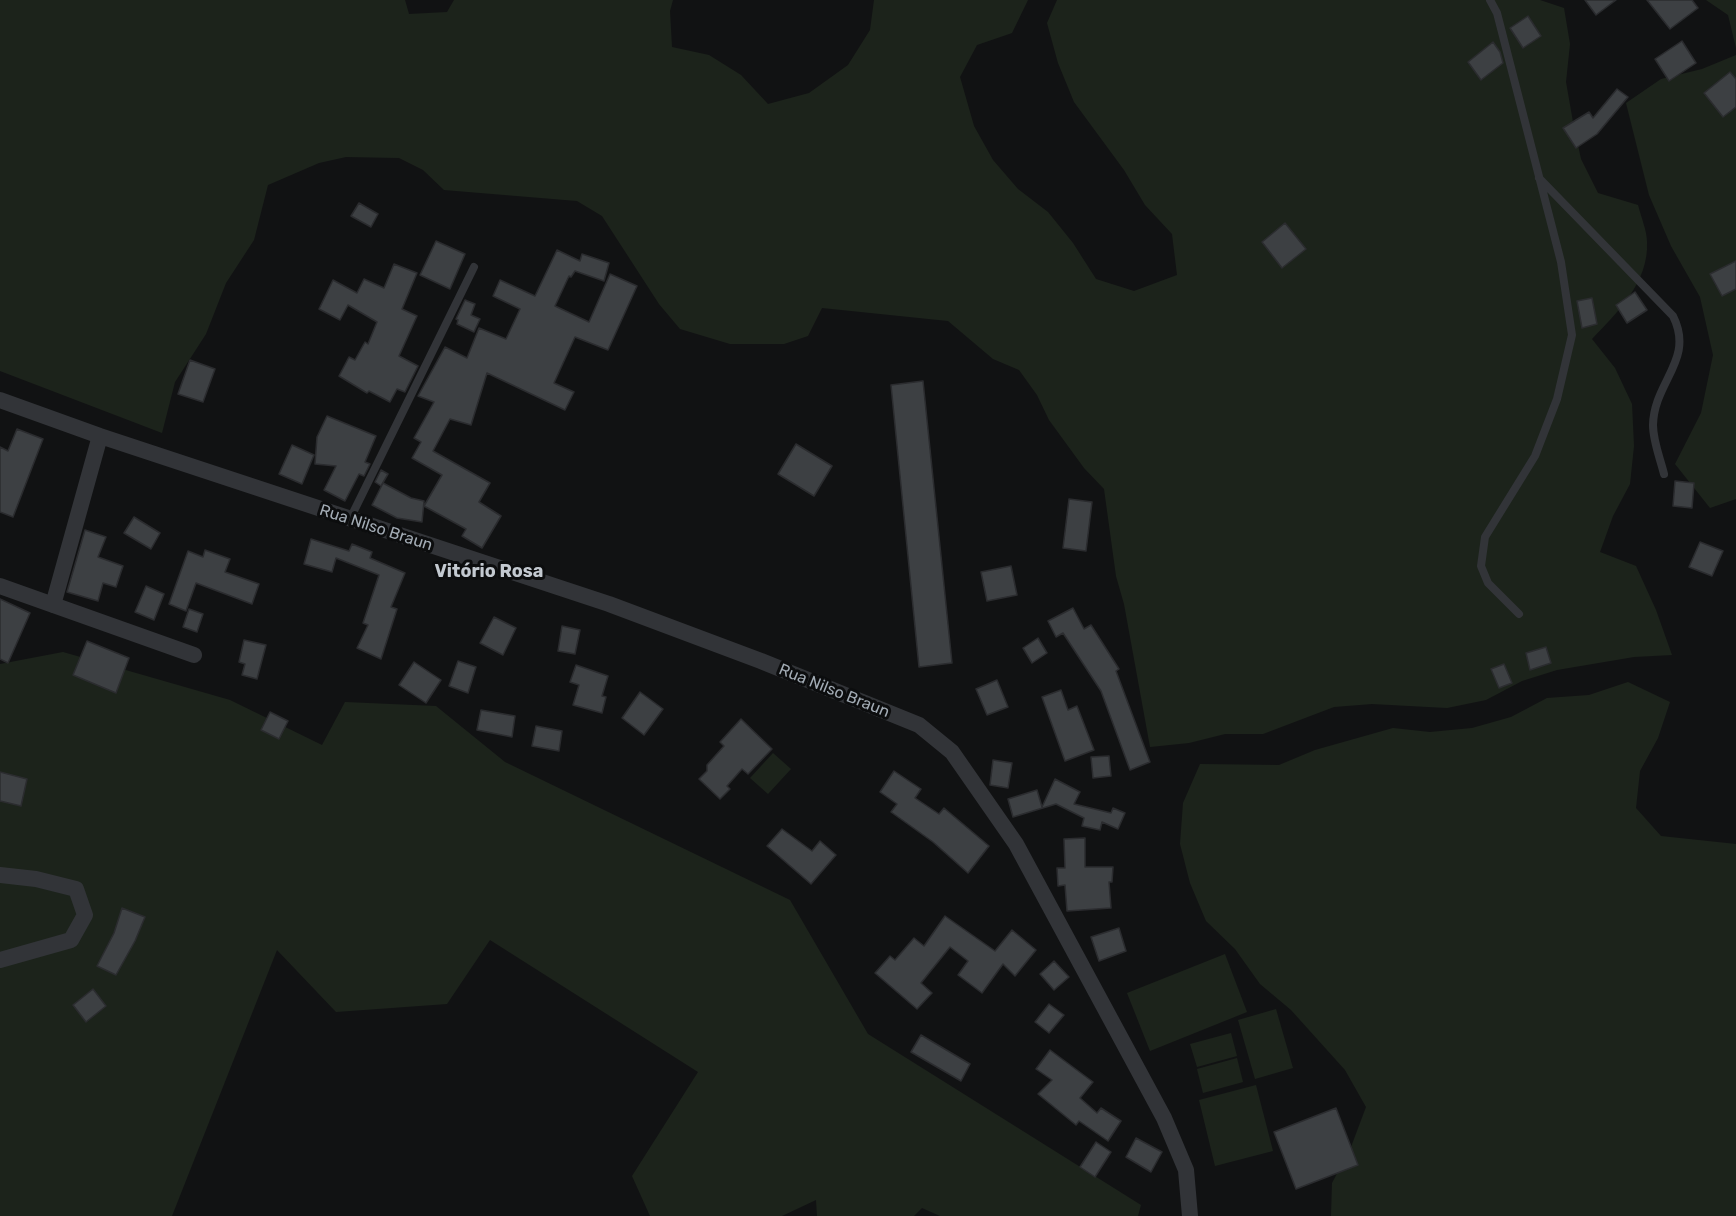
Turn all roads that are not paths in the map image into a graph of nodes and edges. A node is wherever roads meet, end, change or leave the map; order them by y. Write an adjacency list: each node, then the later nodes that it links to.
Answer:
1 (1490, 0): 2 (lane)
2 (1539, 178): 6 (lane); 10 (lane)
3 (474, 267): 7 (lane)
4 (0, 400): 5 (street, Rua Nilso Braun)
5 (100, 436): 7 (street, Rua Nilso Braun); 9 (street)
6 (1664, 474)
7 (350, 519): 14 (street, Rua Nilso Braun)
8 (0, 586): 9 (street)
9 (53, 605): 11 (street)
10 (1519, 614)
11 (194, 655)
12 (0, 875): 13 (street)
13 (0, 960)
14 (1190, 1216)

